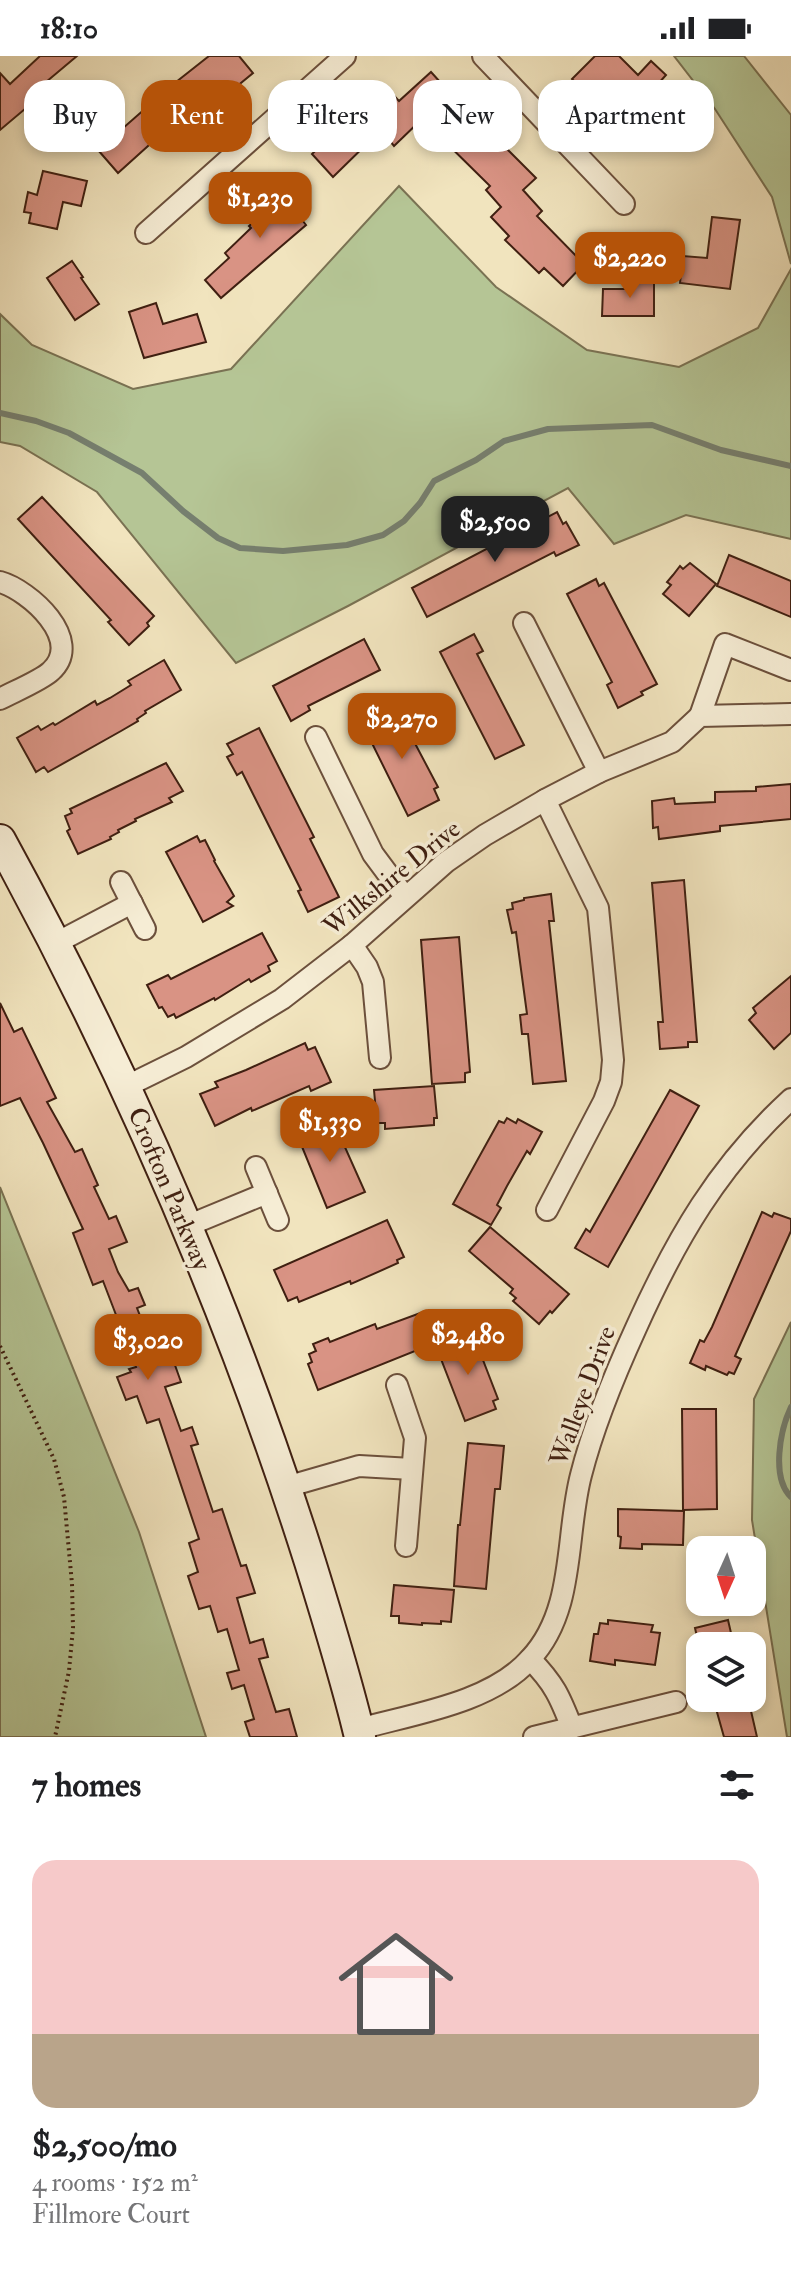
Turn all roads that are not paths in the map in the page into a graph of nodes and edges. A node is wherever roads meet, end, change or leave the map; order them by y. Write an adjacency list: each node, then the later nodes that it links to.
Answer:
1 (345, 56): 4 (street)
2 (483, 56): 3 (street)
3 (624, 204)
4 (146, 233)
5 (0, 582): 8 (street)
6 (524, 623): 12 (street)
7 (791, 670): 10 (street)
8 (0, 699)
9 (791, 714): 10 (street)
10 (700, 716): 12 (street, Wilkshire Drive)
11 (316, 737): 16 (street)
12 (599, 772): 13 (street, Wilkshire Drive)
13 (545, 800): 16 (street, Wilkshire Drive); 26 (street)
14 (0, 840): 19 (street, Crofton Parkway)
15 (121, 882): 17 (street)
16 (405, 897): 20 (street, Wilkshire Drive)
17 (132, 903): 18 (street); 19 (street)
18 (145, 929)
19 (56, 943): 22 (street, Crofton Parkway)
20 (352, 945): 21 (street); 22 (street, Wilkshire Drive)
21 (380, 1058)
22 (125, 1087): 28 (street, Crofton Parkway)
23 (791, 1099): 33 (street, Walleye Drive)
24 (256, 1167): 25 (street)
25 (267, 1193): 27 (street); 28 (street)
26 (547, 1210)
27 (278, 1220)
28 (187, 1226): 31 (street, Crofton Parkway)
29 (397, 1385): 30 (street)
30 (412, 1469): 31 (street); 32 (street)
31 (286, 1487): 36 (street, Crofton Parkway)
32 (406, 1546)
33 (530, 1659): 35 (street); 36 (street, Walleye Drive)
34 (676, 1702): 35 (street)
35 (572, 1728): 37 (street)
36 (360, 1733)
37 (534, 1737)

